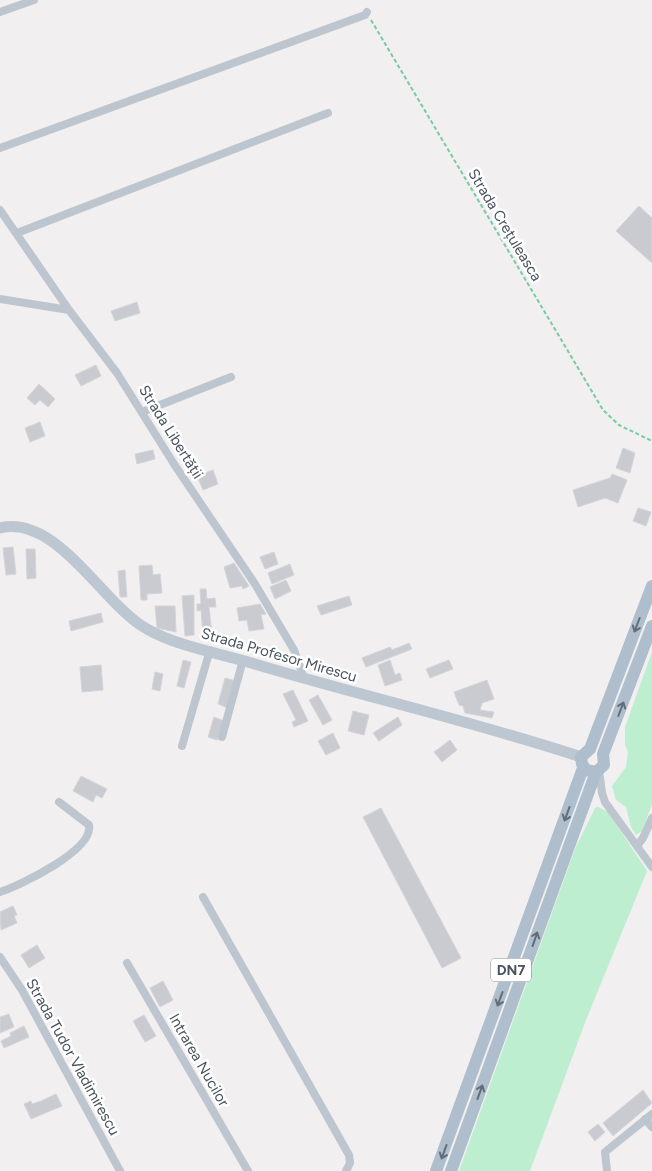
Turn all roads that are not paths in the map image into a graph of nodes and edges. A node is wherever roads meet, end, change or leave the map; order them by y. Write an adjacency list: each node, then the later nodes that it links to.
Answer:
1 (34, 0): 2 (street)
2 (0, 12)
3 (367, 12): 5 (street)
4 (328, 113): 7 (street)
5 (0, 148)
6 (0, 210): 7 (street, Strada Libertății)
7 (17, 233): 9 (street, Strada Libertății)
8 (0, 299): 9 (street)
9 (68, 310): 11 (street, Strada Libertății)
10 (231, 377): 11 (street)
11 (142, 412): 17 (street, Strada Libertății)
12 (0, 528): 15 (street, Strada Profesor Mirescu)
13 (652, 586): 20 (main road, DN7, one-way to 20)
14 (652, 626): 20 (main road, DN7, one-way to 14)
15 (210, 650): 16 (street, Strada Profesor Mirescu); 19 (street)
16 (243, 660): 17 (street, Strada Profesor Mirescu); 18 (street)
17 (304, 678): 20 (street, Strada Profesor Mirescu)
18 (222, 737)
19 (182, 746)
20 (590, 763): 23 (street); 34 (main road, DN7, one-way to 34); 35 (main road, DN7, one-way to 20)
21 (59, 802): 25 (street)
22 (652, 818): 23 (street)
23 (637, 846): 24 (street)
24 (652, 867)
25 (0, 892)
26 (203, 897): 33 (street)
27 (0, 957): 31 (street, Strada Tudor Vladimirescu)
28 (127, 963): 32 (street, Intrarea Nucilor)
29 (649, 1116): 30 (street); 36 (street)
30 (652, 1127)
31 (120, 1171)
32 (248, 1171)
33 (346, 1171)
34 (436, 1171)
35 (451, 1171)
36 (607, 1171)

